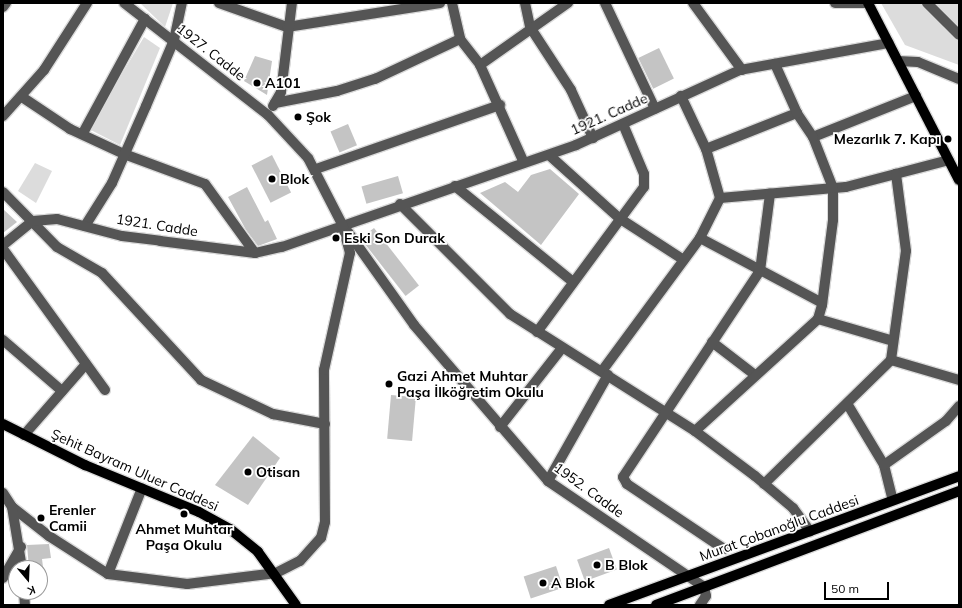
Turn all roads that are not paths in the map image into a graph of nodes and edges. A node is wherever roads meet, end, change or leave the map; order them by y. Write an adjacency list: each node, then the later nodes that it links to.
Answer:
1 (6, 3): 17 (street)
2 (87, 3): 32 (street)
3 (124, 3): 18 (street, 1927. Cadde)
4 (182, 3): 23 (street)
5 (219, 3): 19 (street)
6 (292, 3): 19 (street)
7 (440, 3): 19 (street)
8 (452, 3): 22 (street)
9 (525, 3): 20 (street)
10 (568, 3): 20 (street)
11 (605, 3): 35 (street)
12 (693, 3): 28 (street)
13 (835, 3): 14 (street)
14 (864, 3)
15 (868, 3): 24 (main road)
16 (927, 3): 21 (street)
17 (3, 7)
18 (145, 19): 23 (street, 1927. Cadde); 40 (street)
19 (287, 27): 33 (street)
20 (530, 27): 27 (street); 42 (street)
21 (959, 35)
22 (460, 39): 27 (street); 33 (street)
23 (174, 40): 37 (street, 1927. Cadde); 44 (street)
24 (889, 43): 25 (main road); 26 (street, 1921. Cadde)
25 (898, 61): 29 (street); 31 (main road)
26 (775, 64): 28 (street, 1921. Cadde); 36 (street)
27 (480, 65): 34 (street)
28 (742, 70): 30 (street, 1921. Cadde)
29 (959, 79)
30 (681, 96): 35 (street, 1921. Cadde); 43 (street)
31 (916, 96): 41 (street); 46 (main road)
32 (22, 97): 38 (street); 40 (street)
33 (275, 103): 37 (street)
34 (500, 105): 47 (street); 48 (street)
35 (655, 109): 39 (street, 1921. Cadde)
36 (797, 113): 41 (street); 43 (street)
37 (268, 115): 48 (street, 1927. Cadde)
38 (3, 116)
39 (623, 124): 42 (street, 1921. Cadde); 57 (street)
40 (83, 133): 44 (street)
41 (813, 137): 52 (street)
42 (593, 138): 45 (street, 1921. Cadde)
43 (706, 149): 55 (street)
44 (124, 154): 59 (street); 64 (street)
45 (549, 155): 47 (street, 1921. Cadde); 57 (street)
46 (948, 160): 49 (street); 50 (main road)
47 (524, 163): 51 (street, 1921. Cadde)
48 (316, 169): 60 (street, 1927. Cadde)
49 (896, 174): 52 (street); 72 (street)
50 (959, 180)
51 (455, 186): 56 (street, 1921. Cadde); 67 (street)
52 (833, 188): 54 (street); 68 (street)
53 (3, 192): 58 (street)
54 (770, 194): 55 (street); 66 (street)
55 (720, 198): 61 (street)
56 (400, 204): 60 (street, 1921. Cadde); 70 (street)
57 (619, 218): 65 (street); 67 (street)
58 (33, 221): 59 (street, 1921. Cadde); 62 (street); 86 (street)
59 (85, 226): 64 (street, 1921. Cadde)
60 (343, 226): 64 (street, 1921. Cadde); 86 (street); 87 (street, 1952. Cadde)
61 (700, 238): 65 (street); 66 (street)
62 (3, 245)
63 (3, 249): 76 (street)
64 (255, 253)
65 (684, 260): 77 (street)
66 (760, 271): 68 (street); 73 (street)
67 (573, 282): 70 (street)
68 (822, 302): 69 (street)
69 (818, 319): 72 (street); 78 (street)
70 (537, 332): 74 (street)
71 (3, 340): 80 (street)
72 (893, 341): 75 (street)
73 (712, 342): 78 (street); 84 (street)
74 (562, 348): 77 (street); 87 (street)
75 (891, 360): 79 (street); 82 (street)
76 (86, 364): 80 (street); 81 (street)
77 (605, 373): 84 (street); 92 (street)
78 (755, 375): 88 (street)
79 (959, 380)
80 (62, 390): 89 (street)
81 (105, 390)
82 (848, 405): 90 (street); 93 (street)
83 (959, 406): 90 (street)
84 (664, 412): 88 (street); 101 (street)
85 (3, 424): 89 (main road, Şehit Bayram Uluer Caddesi)
86 (325, 424): 103 (street)
87 (500, 427): 92 (street, 1952. Cadde)
88 (695, 431): 93 (street)
89 (24, 435): 94 (main road, Şehit Bayram Uluer Caddesi)
90 (884, 465): 97 (street)
91 (959, 476): 97 (main road, Murat Çobanoğlu Caddesi)
92 (548, 481): 105 (street, 1952. Cadde)
93 (764, 484): 99 (street)
94 (142, 488): 103 (main road, Şehit Bayram Uluer Caddesi); 104 (street)
95 (959, 491): 107 (main road, Murat Çobanoğlu Caddesi)
96 (3, 494): 98 (street)
97 (893, 500): 99 (main road, Murat Çobanoğlu Caddesi)
98 (12, 507): 100 (street); 104 (street)
99 (810, 531): 105 (main road, Murat Çobanoğlu Caddesi)
100 (21, 547): 102 (street); 106 (street)
101 (724, 549)
102 (22, 560)
103 (276, 573): 104 (street); 108 (main road, Şehit Bayram Uluer Caddesi)
104 (108, 574)
105 (689, 576): 107 (street, 1952. Cadde); 109 (main road, Murat Çobanoğlu Caddesi)
106 (3, 578)
107 (704, 587): 110 (main road, Murat Çobanoğlu Caddesi); 111 (street)
108 (296, 605)
109 (609, 605)
110 (656, 605)
111 (700, 605)

